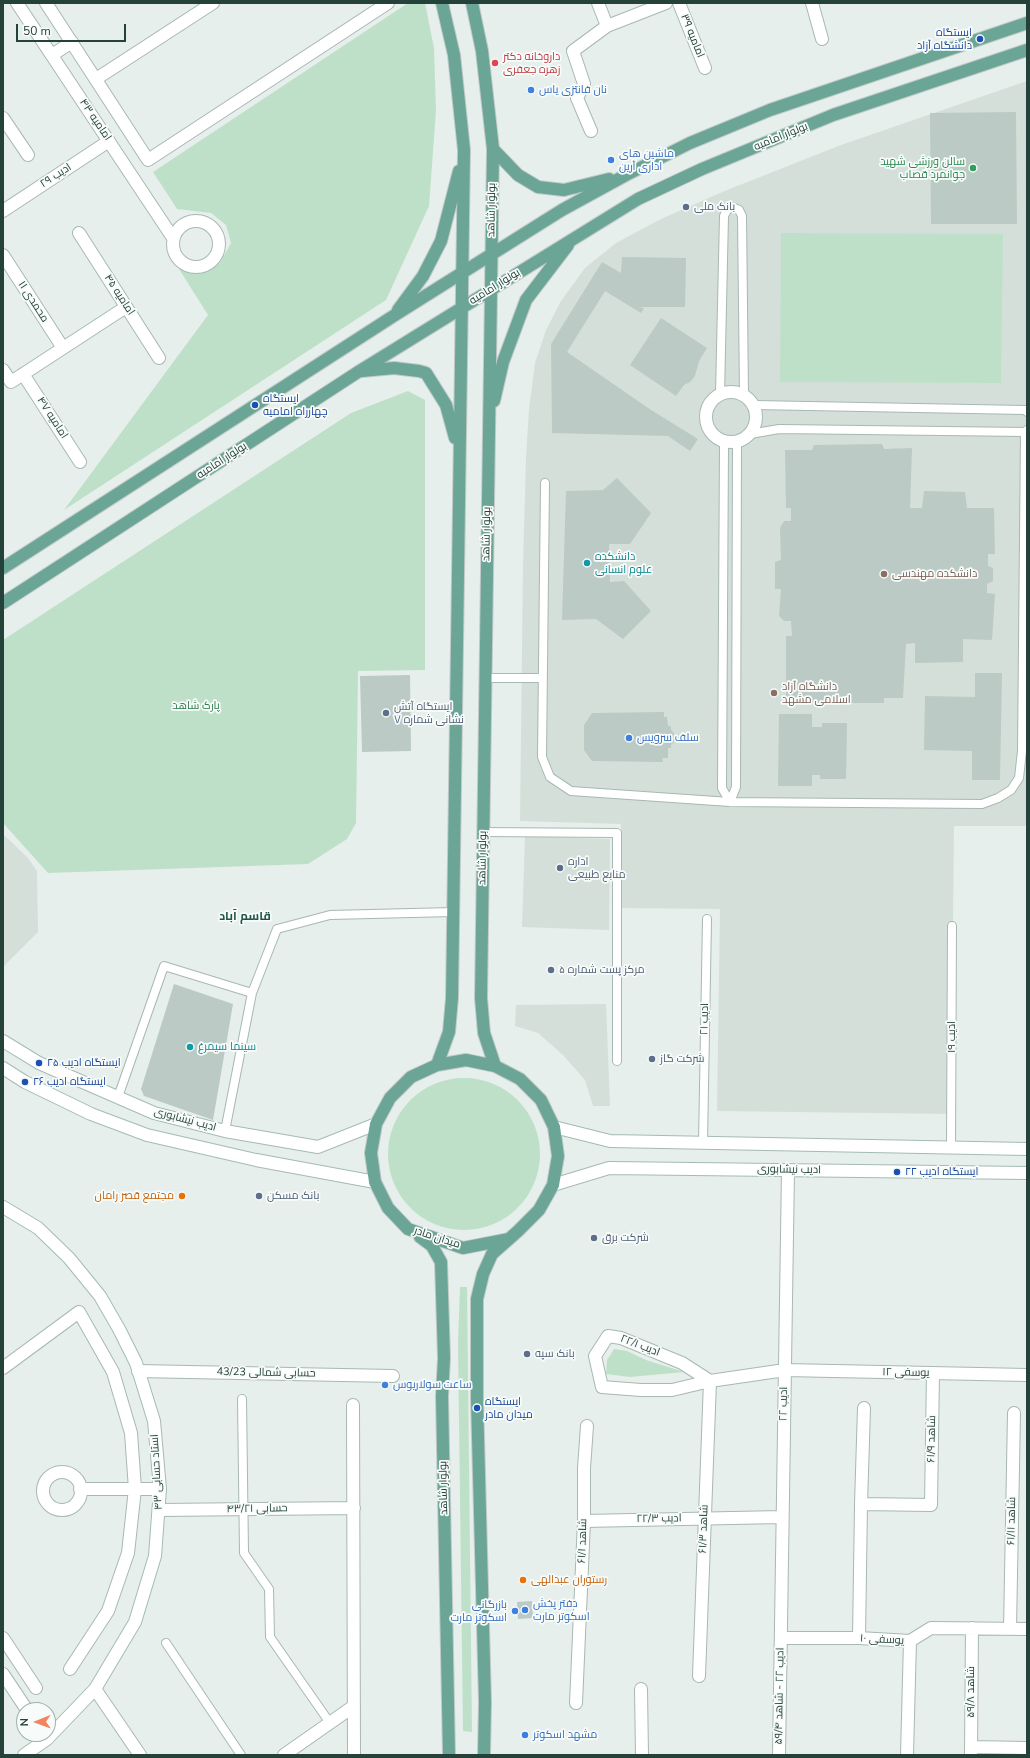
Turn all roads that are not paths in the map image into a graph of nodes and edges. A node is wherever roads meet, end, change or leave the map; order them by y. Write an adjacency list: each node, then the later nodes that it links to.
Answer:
1 (17, 3): 16 (street, امامیه ۴۳)
2 (46, 3): 14 (street)
3 (213, 3): 18 (street)
4 (388, 3): 18 (street)
5 (442, 3): 23 (main road)
6 (472, 3): 22 (main road, بولوار شاهد)
7 (598, 3): 12 (street)
8 (666, 3): 12 (street)
9 (679, 3): 17 (street, امامیه ۳۹)
10 (812, 3): 13 (street)
11 (1027, 23): 25 (main road)
12 (607, 26): 20 (street)
13 (822, 39)
14 (72, 42): 16 (street); 18 (street)
15 (1027, 50): 28 (main road, بولوار امامیه)
16 (52, 55): 21 (street, امامیه ۴۳)
17 (705, 68)
18 (96, 79)
19 (3, 118): 24 (street)
20 (591, 131)
21 (109, 142): 26 (street, ادیب ۲۹); 29 (street, امامیه ۴۳)
22 (493, 149): 25 (main road); 31 (main road, بولوار شاهد)
23 (464, 150): 32 (main road); 36 (main road)
24 (28, 155)
25 (626, 175): 31 (main road)
26 (3, 212)
27 (79, 233): 34 (street, امامیه ۴۵)
28 (574, 237): 33 (main road, بولوار امامیه); 46 (main road)
29 (173, 238)
30 (3, 255): 37 (street, محمدی ۱۱)
31 (491, 255): 32 (main road); 33 (main road, بولوار شاهد)
32 (462, 273): 35 (main road); 36 (main road)
33 (490, 290): 35 (main road, بولوار امامیه); 46 (main road, بولوار شاهد)
34 (126, 307): 37 (street); 38 (street, امامیه ۴۵)
35 (461, 308): 40 (main road, بولوار امامیه); 51 (main road)
36 (395, 315): 54 (main road)
37 (63, 348): 41 (street)
38 (159, 358)
39 (3, 370): 41 (street)
40 (358, 372): 51 (main road); 55 (main road, بولوار امامیه)
41 (23, 374): 52 (street, امامیه ۴۷)
42 (720, 394): 43 (street); 43 (lane); 49 (street)
43 (744, 395): 44 (street)
44 (754, 405): 45 (lane); 48 (street)
45 (1027, 412)
46 (488, 426): 56 (main road, بولوار شاهد)
47 (1026, 431): 48 (lane); 58 (lane)
48 (750, 434): 50 (street)
49 (714, 435): 50 (street); 58 (lane)
50 (739, 441): 58 (lane)
51 (459, 454): 60 (main road)
52 (80, 462)
53 (545, 483): 57 (lane)
54 (3, 568)
55 (3, 604)
56 (485, 678): 57 (lane); 59 (main road, بولوار شاهد)
57 (542, 678): 58 (lane)
58 (730, 802)
59 (483, 832): 65 (lane); 67 (main road, بولوار شاهد)
60 (453, 912): 63 (lane); 66 (main road)
61 (707, 919): 73 (lane, ادیب ۲۱)
62 (952, 926): 74 (lane, ادیب ۱۹)
63 (252, 993): 69 (lane); 72 (lane)
64 (3, 1041): 69 (street, ادیب نیشابوری)
65 (617, 1061)
66 (437, 1065): 67 (main road, میدان مادر); 70 (main road, میدان مادر)
67 (495, 1066): 71 (main road, میدان مادر)
68 (3, 1068): 78 (street, ادیب نیشابوری)
69 (118, 1097): 72 (street, ادیب نیشابوری)
70 (376, 1124): 72 (street, ادیب نیشابوری); 78 (main road, میدان مادر)
71 (554, 1127): 73 (street); 79 (main road, میدان مادر)
72 (225, 1131)
73 (703, 1143): 74 (street)
74 (951, 1147): 75 (street)
75 (1027, 1149)
76 (788, 1170): 77 (street, ادیب نیشابوری); 79 (street, ادیب نیشابوری); 84 (street, ادیب ۲۲)
77 (1027, 1173)
78 (375, 1182): 81 (main road, میدان مادر)
79 (553, 1185): 82 (main road, میدان مادر)
80 (3, 1207): 85 (street, استاد حسابی ۴۳)
81 (415, 1232): 82 (main road, میدان مادر); 132 (main road, بولوار شاهد)
82 (509, 1239): 133 (main road)
83 (3, 1368): 96 (street)
84 (784, 1370): 86 (street, یوسفی ۱۲); 89 (street, ادیب ۲۲/۱); 102 (street, ادیب ۲۲)
85 (138, 1371): 88 (street, حسابی شمالی 43/23); 97 (street, استاد حسابی ۴۳)
86 (933, 1373): 87 (street, یوسفی ۱۲); 98 (street, شاهد ۶۱/۹)
87 (1027, 1375)
88 (393, 1376)
89 (710, 1381): 89 (street, ادیب ۲۲/۱); 103 (street, شاهد ۶۱/۳)
90 (242, 1399): 100 (lane)
91 (353, 1405): 99 (street)
92 (864, 1408): 98 (street)
93 (1014, 1414): 106 (street, شاهد ۶۱/۱۱)
94 (587, 1426): 104 (street, شاهد ۶۱/۱)
95 (80, 1489): 96 (street)
96 (135, 1489): 97 (street); 113 (street)
97 (160, 1489): 101 (street, استاد حسابی ۴۳)
98 (861, 1504): 110 (street)
99 (354, 1508): 100 (street, حسابی ۴۳/۲۱); 121 (street)
100 (243, 1509): 101 (street, حسابی ۴۳/۲۱); 122 (lane)
101 (160, 1510): 117 (street, استاد حسابی ۴۳)
102 (782, 1517): 103 (street, ادیب ۲۲/۳); 109 (street, ادیب ۲۲)
103 (705, 1518): 104 (street, ادیب ۲۲/۳); 115 (street, شاهد ۶۱/۳)
104 (584, 1521): 120 (street, شاهد ۶۱/۱)
105 (972, 1628): 106 (street, یوسفی ۱۰); 111 (street, یوسفی ۱۰); 126 (street, شاهد ۵۹/۸)
106 (1010, 1629): 107 (street, یوسفی ۱۰)
107 (1027, 1629)
108 (3, 1638): 116 (street)
109 (781, 1638): 110 (street, یوسفی ۱۰); 135 (street, ادیب ۲۲ - شاهد ۵۹/۴)
110 (860, 1638): 111 (street, یوسفی ۱۰)
111 (910, 1641): 136 (street)
112 (166, 1643): 129 (lane)
113 (70, 1669)
114 (3, 1674): 119 (street)
115 (698, 1676)
116 (36, 1688)
117 (95, 1688): 123 (street, استاد حسابی ۴۳); 128 (street)
118 (641, 1689): 134 (street)
119 (22, 1702)
120 (576, 1703)
121 (354, 1706): 122 (street); 131 (street)
122 (330, 1723): 130 (street)
123 (56, 1726)
124 (39, 1742): 127 (street, استاد حسابی ۴۳)
125 (1027, 1748): 126 (street)
126 (971, 1751)
127 (24, 1755)
128 (140, 1755)
129 (241, 1755)
130 (284, 1755)
131 (354, 1755)
132 (449, 1755)
133 (484, 1755)
134 (642, 1755)
135 (779, 1755)
136 (907, 1755)

